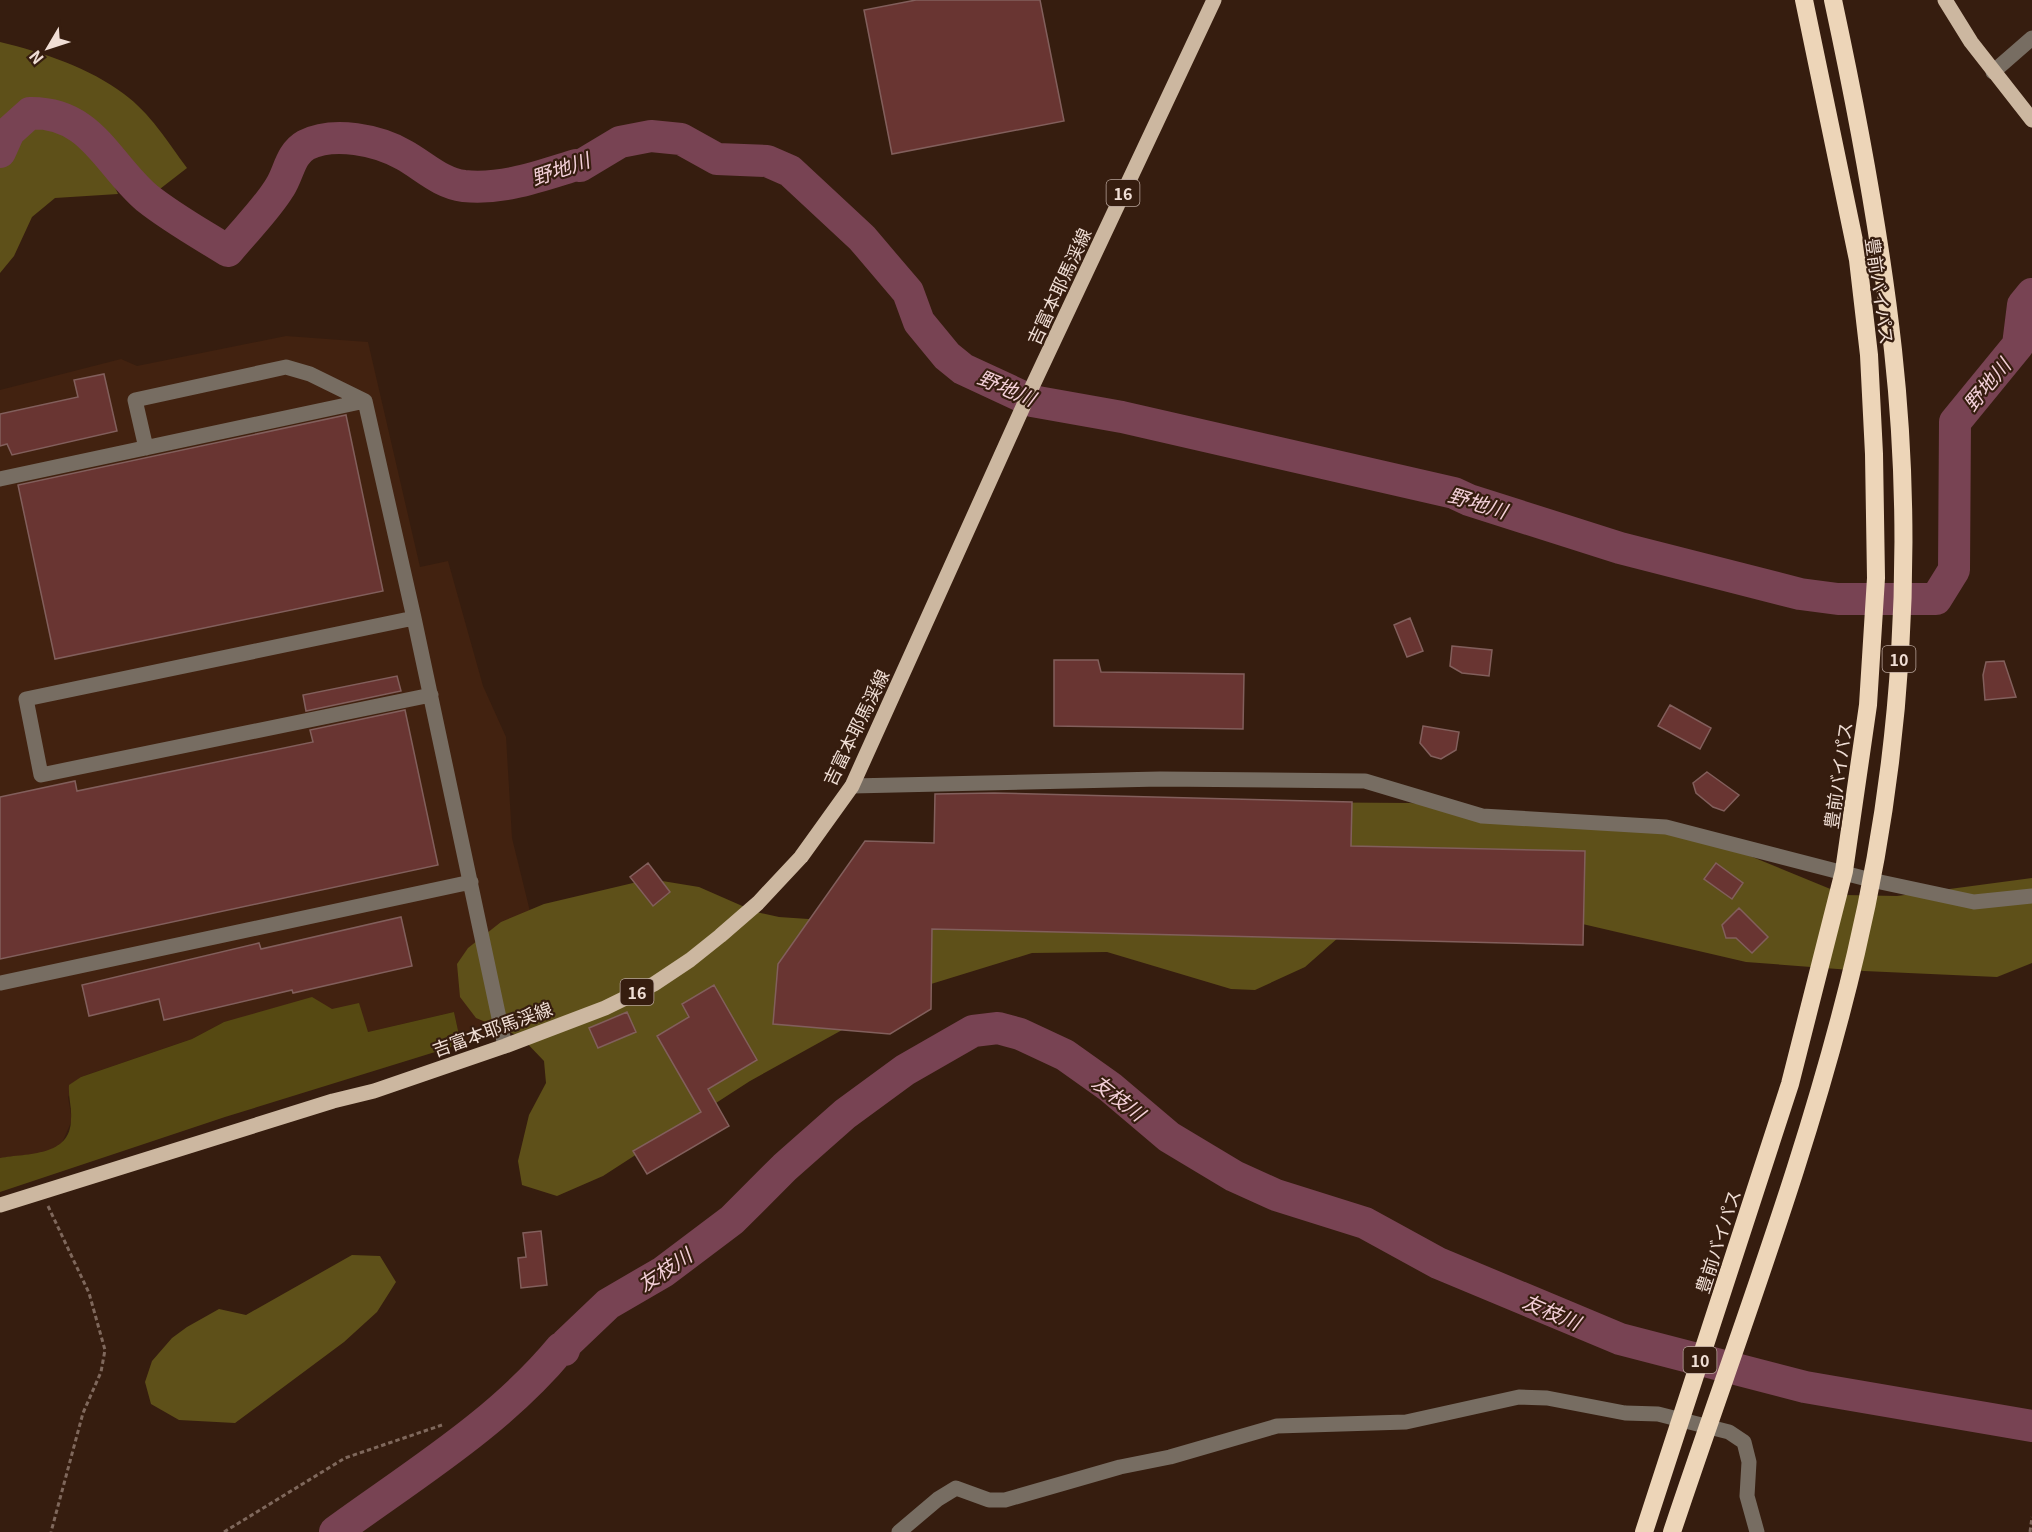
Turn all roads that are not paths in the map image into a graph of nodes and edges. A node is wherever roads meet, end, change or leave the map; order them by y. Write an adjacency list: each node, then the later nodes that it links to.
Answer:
1 (1214, 0): 13 (main road, 吉富本耶馬渓線 / 16)
2 (1804, 0): 14 (highway, 豊前バイパス / 10)
3 (1833, 0): 15 (highway, 豊前バイパス / 10)
4 (1945, 0): 6 (main road)
5 (2032, 38): 6 (street)
6 (1993, 72): 7 (main road)
7 (2032, 120)
8 (364, 401): 9 (street); 9 (street); 11 (street)
9 (146, 448): 10 (street)
10 (0, 479)
11 (414, 618): 12 (street); 12 (street)
12 (431, 695): 16 (street)
13 (852, 786): 14 (street); 19 (main road, 吉富本耶馬渓線 / 16)
14 (1844, 872): 15 (street); 22 (highway, 豊前バイパス / 10)
15 (1871, 880): 17 (street); 23 (highway, 豊前バイパス / 10)
16 (471, 882): 18 (street); 19 (street)
17 (2032, 896)
18 (1, 983)
19 (505, 1046): 20 (main road, 吉富本耶馬渓線 / 16)
20 (0, 1205)
21 (899, 1532): 24 (street)
22 (1644, 1532)
23 (1672, 1532)
24 (1757, 1532)

